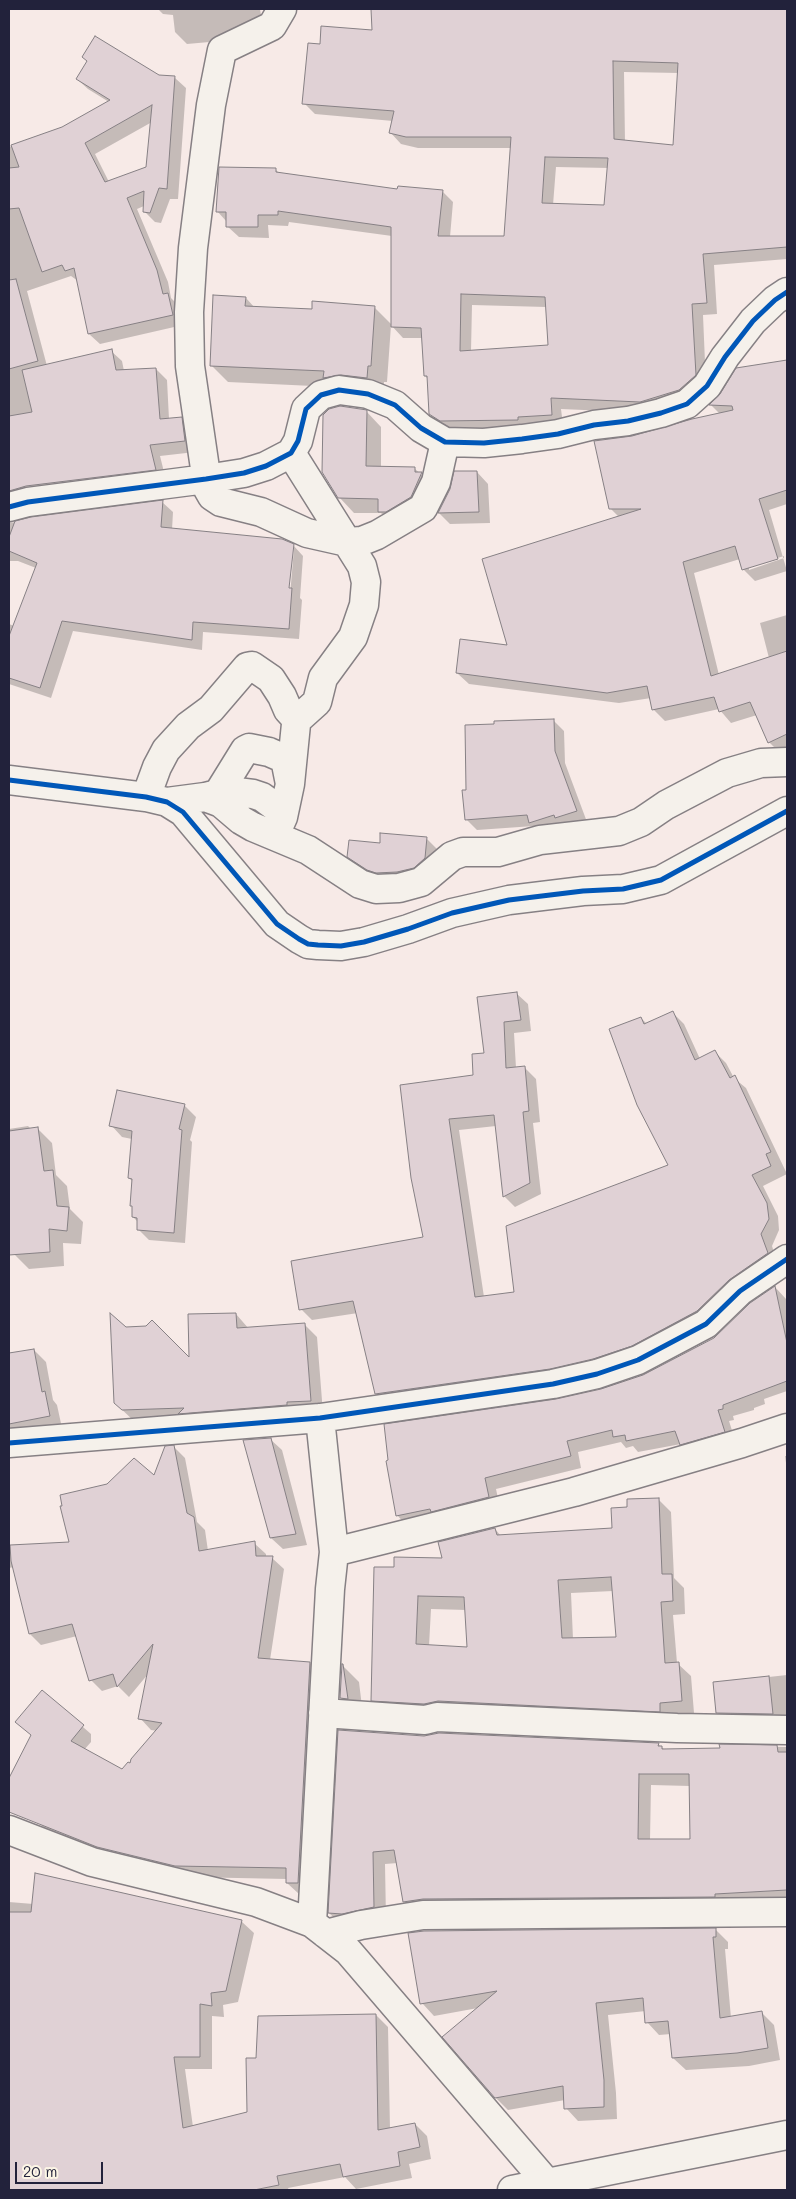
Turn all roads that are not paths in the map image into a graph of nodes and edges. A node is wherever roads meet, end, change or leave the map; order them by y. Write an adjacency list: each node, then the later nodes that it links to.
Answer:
1 (282, 9): 5 (street)
2 (787, 292): 3 (street)
3 (445, 442): 4 (street); 7 (street)
4 (291, 453): 5 (street); 7 (street)
5 (206, 479): 6 (street); 7 (street)
6 (9, 506)
7 (347, 542): 8 (street)
8 (297, 720): 11 (street); 13 (street)
9 (787, 762): 15 (street)
10 (9, 780): 13 (street)
11 (290, 784): 12 (street); 15 (street)
12 (212, 795): 13 (street); 15 (street)
13 (157, 799): 14 (street)
14 (787, 811)
15 (279, 826)
16 (787, 1258): 17 (street)
17 (320, 1418): 19 (street); 20 (street)
18 (787, 1428): 20 (street)
19 (9, 1443)
20 (334, 1552): 21 (street)
21 (323, 1713): 22 (street); 25 (street)
22 (787, 1730)
23 (9, 1830): 25 (street)
24 (787, 1912): 25 (street)
25 (319, 1929): 27 (street)
26 (787, 2135): 27 (street)
27 (548, 2184): 28 (street)
28 (512, 2190)

